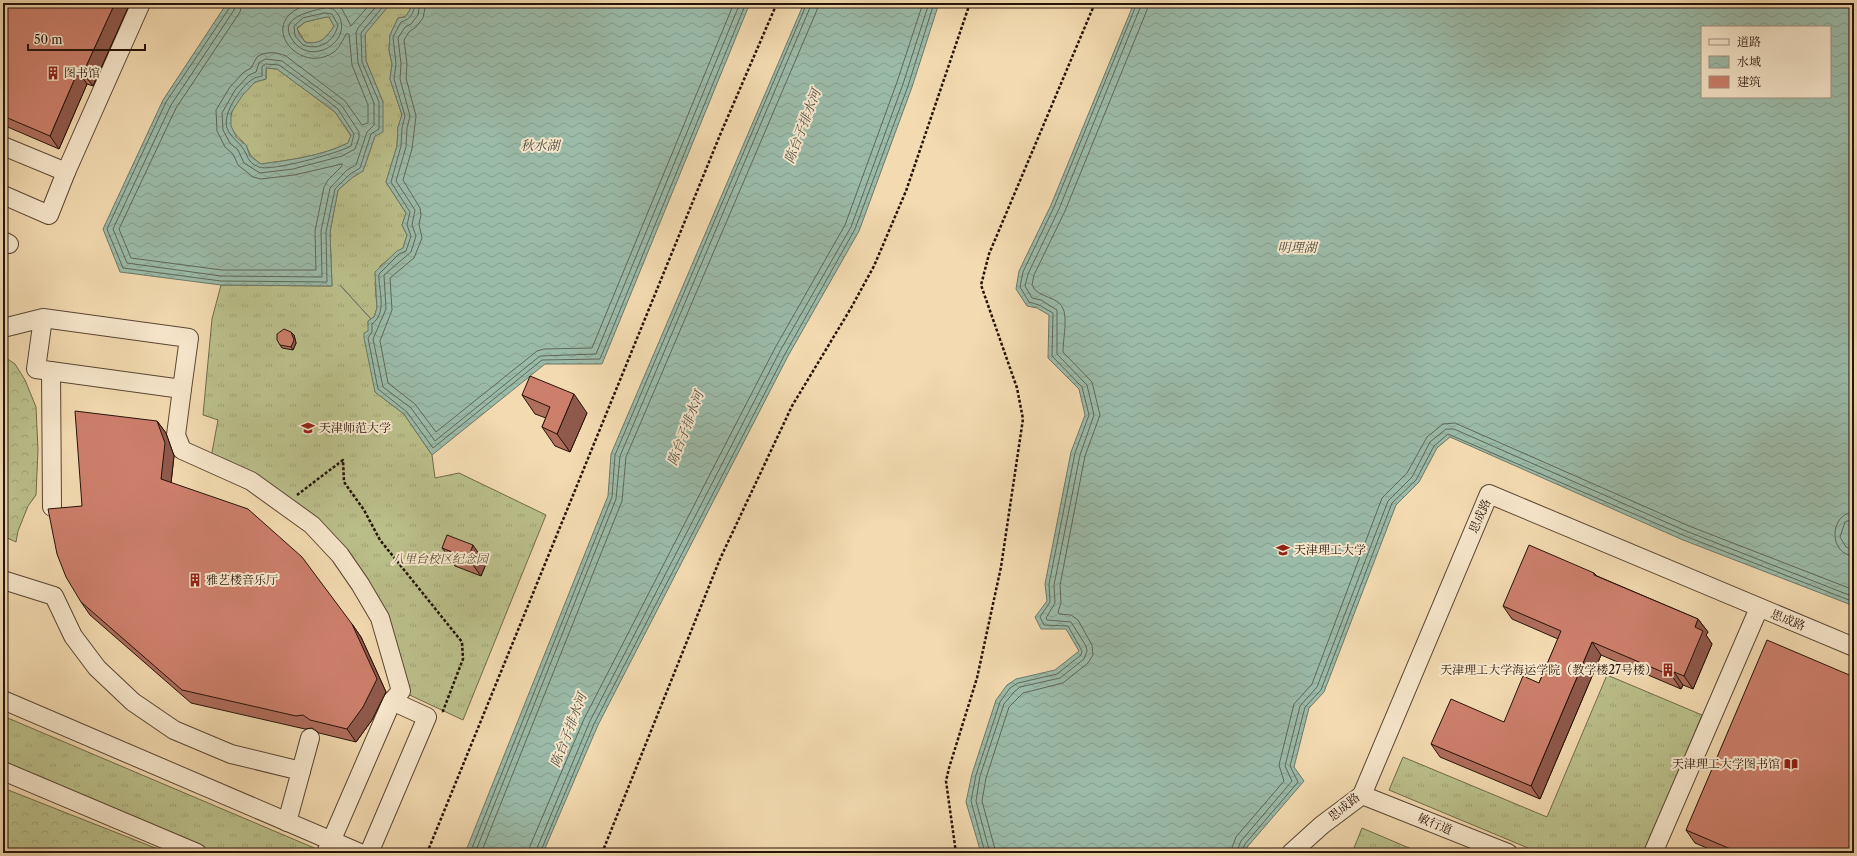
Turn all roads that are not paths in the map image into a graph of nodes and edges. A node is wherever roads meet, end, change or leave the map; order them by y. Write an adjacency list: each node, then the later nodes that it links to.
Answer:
1 (141, 3): 3 (street)
2 (3, 146): 3 (street)
3 (66, 172): 4 (street)
4 (3, 195)
5 (43, 318): 6 (street); 7 (street); 8 (street)
6 (3, 328)
7 (51, 371): 8 (street); 9 (street)
8 (182, 389): 14 (street)
9 (52, 507)
10 (3, 580): 16 (street)
11 (1758, 608): 12 (street, 思成路); 18 (street, 思成路); 26 (street)
12 (1854, 647)
13 (3, 700): 19 (street)
14 (392, 701): 20 (street); 23 (street)
15 (310, 738): 16 (street)
16 (301, 770): 19 (street)
17 (3, 771): 21 (street)
18 (1362, 795): 24 (street, 思成路); 25 (street, 敏行道)
19 (287, 822): 20 (street)
20 (329, 847): 22 (street)
21 (197, 853)
22 (360, 853)
23 (368, 853)
24 (1291, 853)
25 (1508, 853)
26 (1653, 853)

